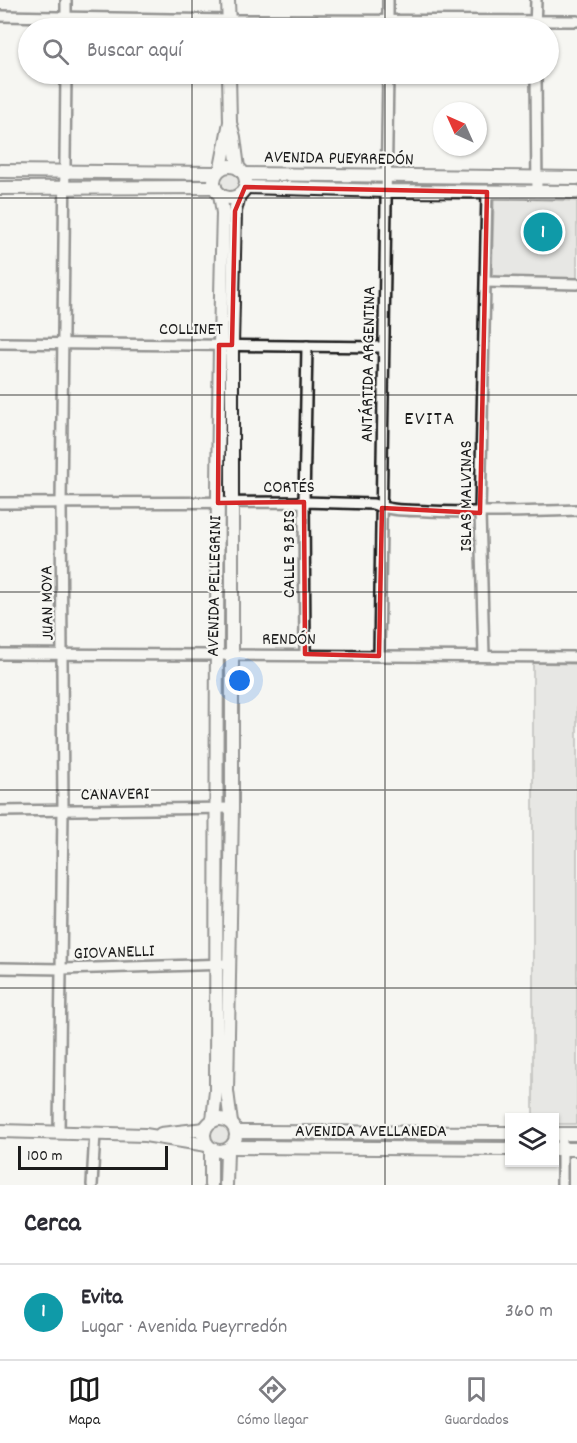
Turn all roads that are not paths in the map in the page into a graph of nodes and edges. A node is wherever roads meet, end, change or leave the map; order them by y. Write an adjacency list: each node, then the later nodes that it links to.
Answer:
1 (66, 0): 6 (street)
2 (228, 0): 8 (main road)
3 (388, 0): 9 (street)
4 (536, 0): 10 (street)
5 (0, 16): 6 (street)
6 (66, 16): 7 (street)
7 (107, 18)
8 (229, 18)
9 (388, 18)
10 (535, 18)
11 (577, 21): 12 (street)
12 (559, 22)
13 (66, 84): 19 (street, JUAN MOYA)
14 (229, 84): 17 (main road)
15 (388, 84): 23 (street, ANTÁRTIDA ARGENTINA)
16 (536, 84): 24 (street)
17 (230, 122): 20 (main road); 21 (main road)
18 (0, 171): 19 (main road)
19 (66, 171): 20 (main road); 26 (street, JUAN MOYA)
20 (219, 171): 21 (main road); 29 (main road)
21 (241, 171): 22 (main road, AVENIDA PUEYRREDÓN); 30 (main road)
22 (300, 174): 23 (main road, AVENIDA PUEYRREDÓN); 28 (main road)
23 (387, 176): 24 (main road, AVENIDA PUEYRREDÓN); 31 (street, ANTÁRTIDA ARGENTINA)
24 (536, 177): 25 (main road, AVENIDA PUEYRREDÓN); 34 (street)
25 (577, 178)
26 (66, 186): 27 (main road); 29 (main road); 38 (street, JUAN MOYA)
27 (0, 188)
28 (300, 189): 30 (main road, AVENIDA PUEYRREDÓN); 31 (main road, AVENIDA PUEYRREDÓN)
29 (218, 191): 30 (main road); 39 (main road, AVENIDA PELLEGRINI)
30 (242, 191): 39 (main road, AVENIDA PELLEGRINI)
31 (387, 191): 32 (main road, AVENIDA PUEYRREDÓN); 41 (street, ANTÁRTIDA ARGENTINA)
32 (487, 192): 34 (main road, AVENIDA PUEYRREDÓN); 35 (street, ISLAS MALVINAS)
33 (577, 192): 34 (main road, AVENIDA PUEYRREDÓN)
34 (537, 193)
35 (486, 282): 36 (street); 49 (street, ISLAS MALVINAS)
36 (577, 284)
37 (0, 343): 38 (street, COLLINET)
38 (63, 345): 39 (street, COLLINET); 44 (street, JUAN MOYA)
39 (226, 345): 40 (street, COLLINET); 45 (main road, AVENIDA PELLEGRINI); 46 (main road, AVENIDA PELLEGRINI)
40 (307, 346): 41 (street, COLLINET); 43 (street, CALLE 93 BIS)
41 (382, 347): 47 (street, ANTÁRTIDA ARGENTINA)
42 (0, 502): 44 (street, CORTÉS)
43 (304, 502): 45 (street, CORTÉS); 47 (street, CORTÉS); 53 (street, CALLE 93 BIS)
44 (61, 503): 46 (street, CORTÉS); 51 (street, JUAN MOYA)
45 (232, 503): 46 (street, CORTÉS); 54 (main road, AVENIDA PELLEGRINI)
46 (218, 504): 52 (main road, AVENIDA PELLEGRINI)
47 (381, 508): 49 (street, CORTÉS); 55 (street, ANTÁRTIDA ARGENTINA)
48 (577, 510): 49 (street, CORTÉS)
49 (480, 513): 56 (street, ISLAS MALVINAS)
50 (0, 654): 51 (street, RENDÓN)
51 (63, 654): 52 (street, RENDÓN); 60 (street, JUAN MOYA)
52 (216, 654): 54 (street, RENDÓN); 58 (main road, AVENIDA PELLEGRINI)
53 (305, 654): 54 (street, RENDÓN); 55 (street, RENDÓN)
54 (230, 655): 59 (main road, AVENIDA PELLEGRINI)
55 (379, 656): 56 (street, RENDÓN)
56 (484, 656): 57 (street, RENDÓN)
57 (577, 657)
58 (218, 807): 59 (street, CANAVERI); 60 (street, CANAVERI); 62 (main road, AVENIDA PELLEGRINI)
59 (232, 808): 62 (main road, AVENIDA PELLEGRINI)
60 (63, 810): 61 (street, CANAVERI); 64 (street, JUAN MOYA)
61 (0, 811)
62 (223, 964): 64 (street, GIOVANELLI); 65 (main road, AVENIDA PELLEGRINI); 66 (main road, AVENIDA PELLEGRINI)
63 (0, 968): 64 (street, GIOVANELLI)
64 (63, 969): 68 (street, JUAN MOYA)
65 (209, 1125): 66 (main road); 73 (main road); 74 (main road)
66 (233, 1127): 70 (main road, AVENIDA AVELLANEDA); 75 (main road)
67 (0, 1131): 68 (main road)
68 (59, 1132): 69 (main road)
69 (95, 1133): 73 (main road); 80 (street)
70 (505, 1133)
71 (559, 1134): 72 (main road)
72 (577, 1134)
73 (145, 1135): 74 (main road)
74 (209, 1147): 75 (main road); 81 (main road)
75 (229, 1148): 76 (main road, AVENIDA AVELLANEDA); 82 (main road)
76 (505, 1149)
77 (559, 1149): 78 (main road)
78 (577, 1149)
79 (559, 1158): 83 (street)
80 (92, 1185)
81 (212, 1185)
82 (226, 1185)
83 (562, 1185)

